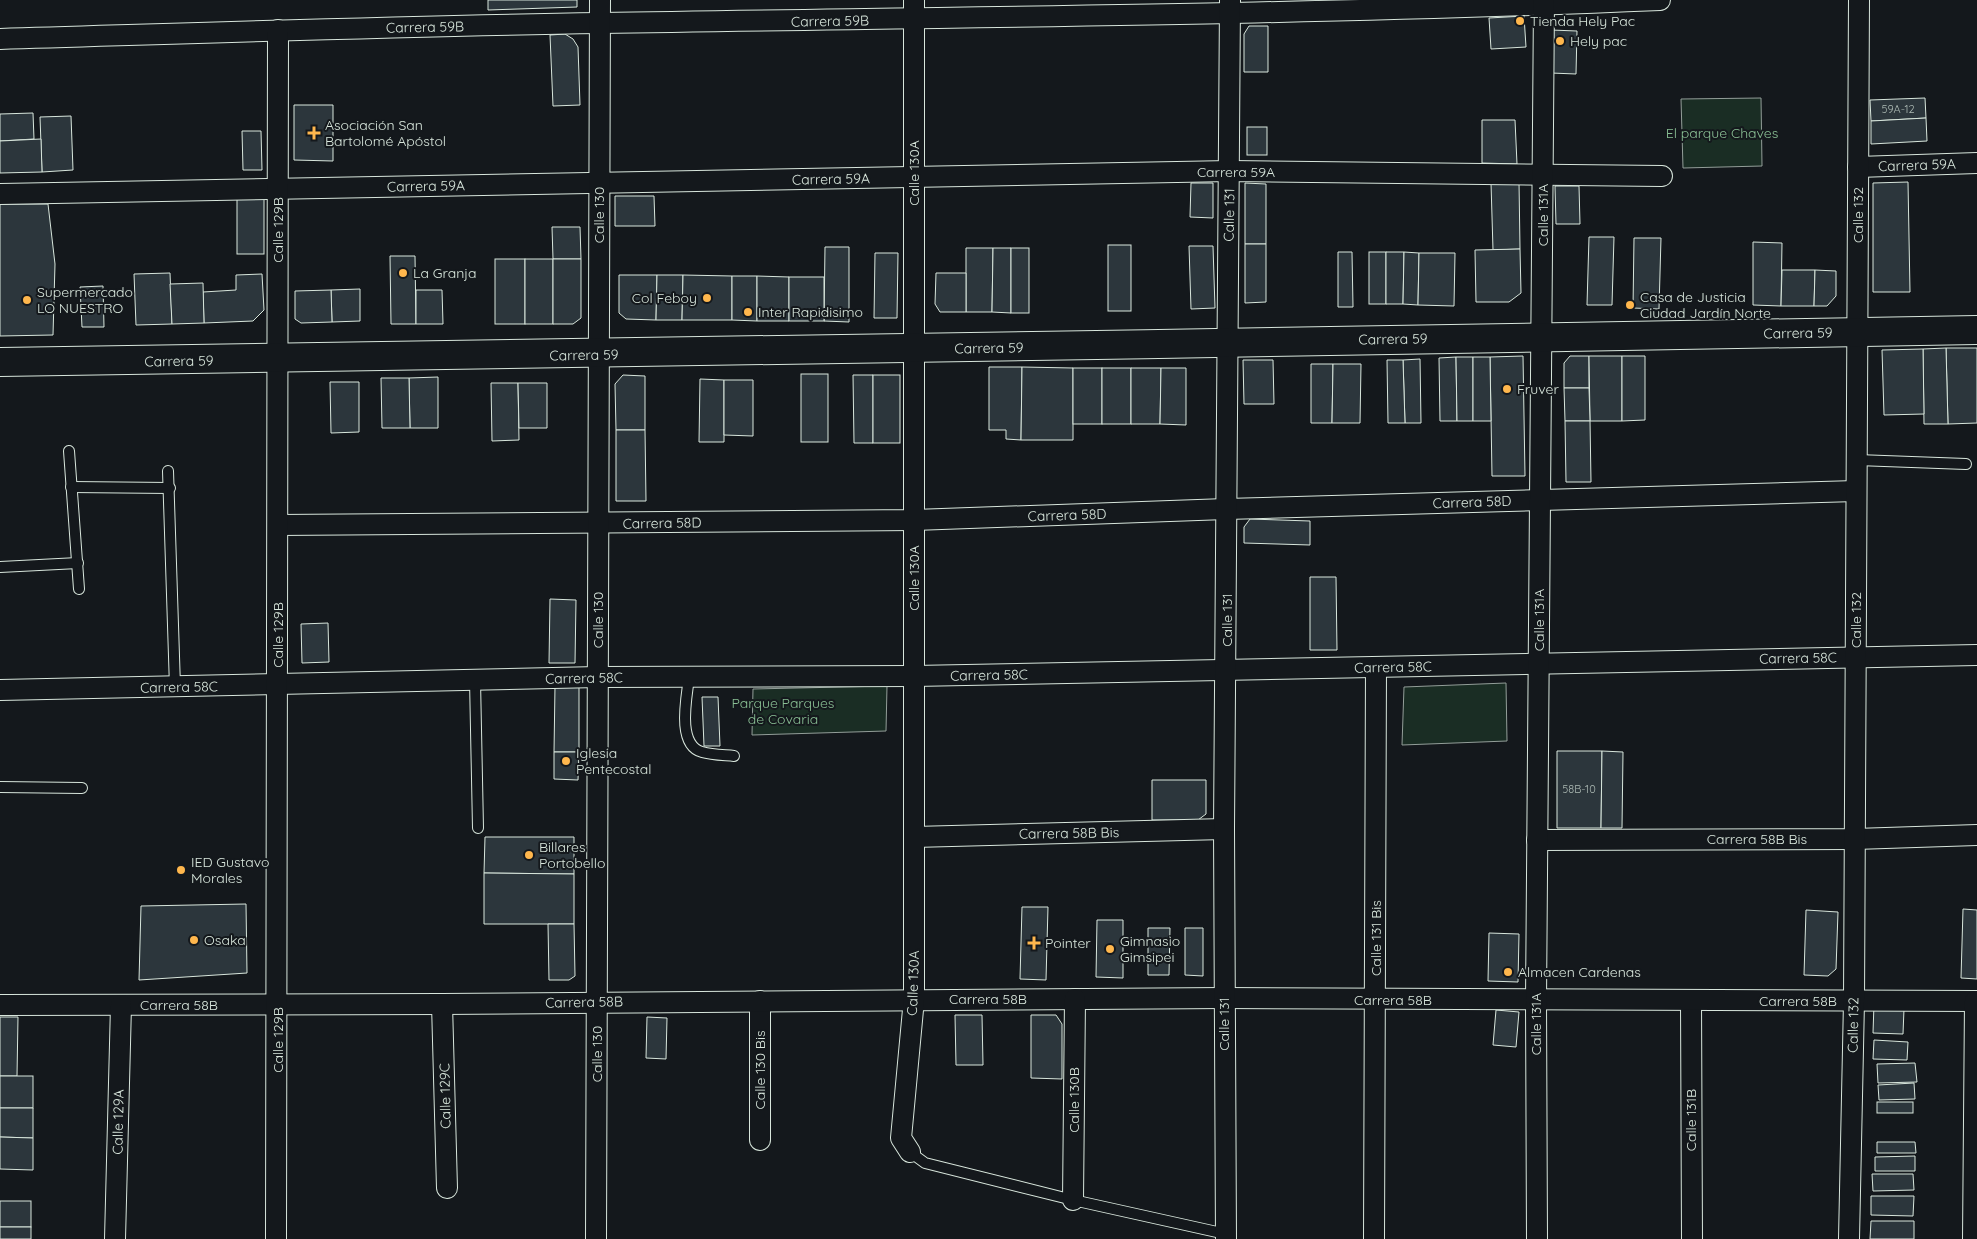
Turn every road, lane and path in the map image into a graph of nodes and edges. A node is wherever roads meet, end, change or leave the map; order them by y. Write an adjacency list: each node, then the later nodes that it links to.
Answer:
1 (600, 0): 8 (street, Calle 130)
2 (914, 0): 7 (street, Calle 130A)
3 (1660, 0): 5 (street, Carrera 59B)
4 (1859, 0): 12 (street, Calle 132)
5 (1544, 2): 6 (street, Carrera 59B); 14 (street, Calle 131A)
6 (1230, 6): 7 (street, Carrera 59B); 13 (street, Calle 131)
7 (914, 20): 8 (street, Carrera 59B); 16 (street, Calle 130A)
8 (600, 23): 9 (street, Carrera 59B); 17 (street, Calle 130)
9 (278, 30): 10 (street, Carrera 59B); 18 (street, Calle 129B)
10 (0, 39)
11 (1977, 163): 12 (street, Carrera 59A)
12 (1858, 168): 21 (street, Calle 132)
13 (1230, 171): 14 (street, Carrera 59A); 16 (street, Carrera 59A); 23 (street, Calle 131)
14 (1543, 175): 15 (street, Carrera 59A); 22 (street, Calle 131A)
15 (1662, 176)
16 (914, 177): 17 (street, Carrera 59A); 24 (street, Calle 130A)
17 (599, 183): 18 (street, Carrera 59A); 25 (street, Calle 130)
18 (278, 189): 19 (street, Carrera 59A); 26 (street, Calle 129B)
19 (0, 194)
20 (1977, 330): 21 (street, Carrera 59)
21 (1857, 332): 22 (street, Carrera 59); 29 (street, Calle 132)
22 (1542, 336): 23 (street, Carrera 59); 35 (street, Calle 131A)
23 (1227, 342): 24 (street, Carrera 59); 36 (street, Calle 131)
24 (914, 350): 25 (street, Carrera 59); 37 (street, Calle 130A)
25 (599, 355): 26 (street, Carrera 59); 38 (street, Calle 130)
26 (278, 360): 27 (street, Carrera 59); 39 (street, Calle 129B)
27 (0, 362)
28 (69, 451): 32 (lane)
29 (1857, 460): 30 (lane); 34 (street, Calle 132)
30 (1966, 464)
31 (168, 471): 33 (lane)
32 (72, 487): 33 (lane); 40 (lane)
33 (170, 488): 53 (lane)
34 (1856, 491): 35 (street, Carrera 58D); 44 (street, Calle 132)
35 (1540, 500): 36 (street, Carrera 58D); 45 (street, Calle 131A)
36 (1226, 508): 37 (street, Carrera 58D); 47 (street, Calle 131)
37 (914, 520): 38 (street, Carrera 58D); 48 (street, Calle 130A)
38 (599, 523): 39 (street, Carrera 58D); 49 (street, Calle 130)
39 (278, 525): 52 (street, Calle 129B)
40 (78, 563): 41 (lane); 42 (lane)
41 (0, 567)
42 (79, 589)
43 (1977, 655): 44 (street, Carrera 58C)
44 (1856, 657): 45 (street, Carrera 58C); 62 (street, Calle 132)
45 (1539, 664): 46 (street, Carrera 58C); 63 (street, Calle 131A)
46 (1376, 667): 47 (street, Carrera 58C); 70 (street, Calle 131 Bis)
47 (1227, 670): 48 (street, Carrera 58C); 59 (street, Calle 131)
48 (914, 676): 50 (street, Carrera 58C); 61 (street, Calle 130A)
49 (598, 677): 50 (street, Carrera 58C); 51 (street, Carrera 58C); 73 (street, Calle 130)
50 (689, 677): 55 (lane)
51 (475, 680): 52 (street, Carrera 58C); 58 (lane)
52 (278, 686): 53 (street, Carrera 58C); 74 (street, Calle 129B)
53 (175, 687): 54 (street, Carrera 58C)
54 (0, 690)
55 (734, 756)
56 (0, 787): 57 (lane)
57 (82, 788)
58 (478, 828)
59 (1224, 829): 61 (street, Carrera 58B Bis); 64 (street, Calle 131)
60 (1977, 836): 62 (street, Carrera 58B Bis)
61 (914, 837): 67 (street, Calle 130A)
62 (1855, 839): 63 (street, Carrera 58B Bis); 71 (street, Calle 132)
63 (1537, 840): 68 (street, Calle 131A)
64 (1224, 998): 65 (street, Carrera 58B); 70 (street, Carrera 58B); 82 (street, Calle 131)
65 (1075, 999): 67 (street, Carrera 58B); 81 (street, Calle 130B)
66 (760, 1000): 67 (street, Carrera 58B); 73 (street, Carrera 58B); 78 (street, Calle 130 Bis)
67 (914, 1000): 79 (street, Calle 130A)
68 (1536, 1000): 69 (street, Carrera 58B); 70 (street, Carrera 58B); 87 (street, Calle 131A)
69 (1691, 1000): 71 (street, Carrera 58B); 88 (street, Calle 131B)
70 (1375, 1001): 86 (street, Calle 131 Bis)
71 (1854, 1001): 72 (street, Carrera 58B); 89 (street, Calle 132)
72 (1976, 1001): 90 (street)
73 (597, 1002): 75 (street, Carrera 58B); 85 (street, Calle 130)
74 (278, 1004): 75 (street, Carrera 58B); 77 (street, Carrera 58B); 84 (street, Calle 129B)
75 (442, 1004): 80 (street, Calle 129C)
76 (0, 1005): 77 (street, Carrera 58B)
77 (121, 1005): 83 (street, Calle 129A)
78 (760, 1140)
79 (910, 1152): 81 (lane)
80 (447, 1188)
81 (1073, 1200): 82 (lane)
82 (1226, 1237)
83 (116, 1239)
84 (276, 1239)
85 (596, 1239)
86 (1374, 1239)
87 (1538, 1239)
88 (1692, 1239)
89 (1849, 1239)
90 (1973, 1239)

